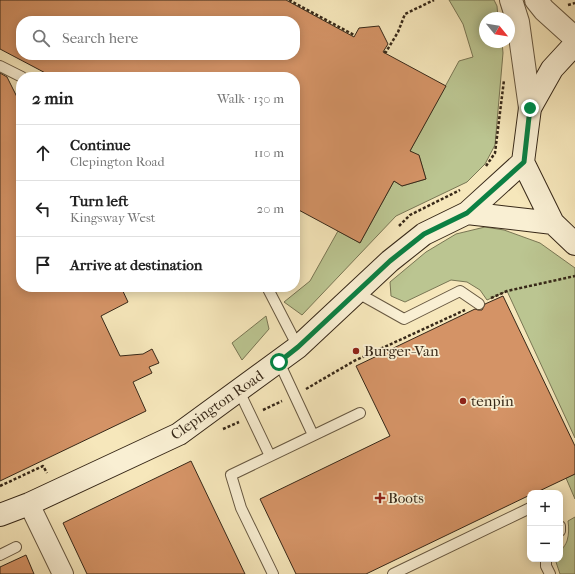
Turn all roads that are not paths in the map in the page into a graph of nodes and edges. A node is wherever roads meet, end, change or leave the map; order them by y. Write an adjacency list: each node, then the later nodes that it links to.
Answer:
1 (511, 0): 7 (main road)
2 (536, 0): 3 (main road)
3 (575, 38)
4 (575, 44): 7 (main road)
5 (0, 66): 6 (lane)
6 (16, 74)
7 (530, 108): 8 (main road)
8 (524, 162): 9 (main road, Clepington Road); 10 (main road)
9 (467, 213): 10 (main road); 13 (main road, Clepington Road)
10 (553, 223): 11 (main road)
11 (575, 244)
12 (270, 292): 15 (lane)
13 (356, 292): 14 (lane); 15 (main road, Clepington Road)
14 (480, 304)
15 (298, 347): 16 (main road, Clepington Road)
16 (279, 362): 17 (main road, Clepington Road); 19 (lane)
17 (239, 391): 20 (lane); 21 (main road, Clepington Road)
18 (360, 412): 19 (lane)
19 (313, 435): 20 (lane)
20 (270, 456): 28 (lane)
21 (28, 504): 23 (main road, Clepington Road); 27 (street)
22 (527, 509): 29 (lane)
23 (0, 515)
24 (16, 547): 25 (lane)
25 (0, 555)
26 (546, 562): 30 (lane)
27 (63, 574)
28 (273, 574)
29 (393, 574)
30 (550, 574)

